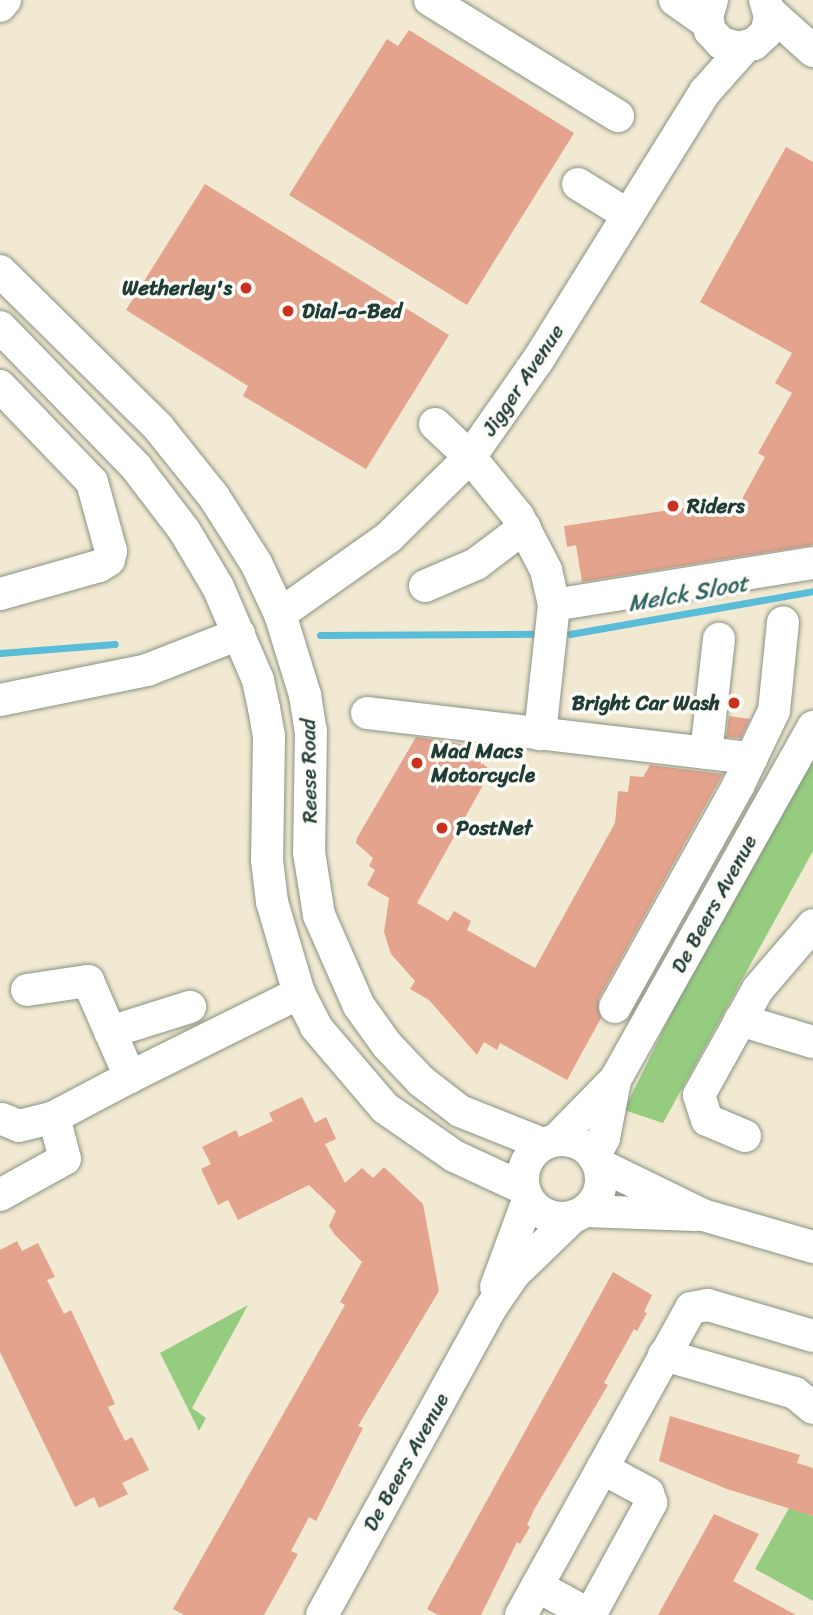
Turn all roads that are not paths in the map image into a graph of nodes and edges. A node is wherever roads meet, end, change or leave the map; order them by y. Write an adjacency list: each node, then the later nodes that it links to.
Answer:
1 (5, 0): 4 (street)
2 (430, 0): 7 (street)
3 (675, 0): 5 (street)
4 (0, 6)
5 (745, 20): 6 (street); 9 (street, Jigger Avenue)
6 (798, 38)
7 (618, 116)
8 (578, 184): 9 (street)
9 (628, 215): 14 (street, Jigger Avenue)
10 (0, 271): 20 (street, Reese Road)
11 (0, 327): 22 (street, Reese Road)
12 (0, 386): 18 (street)
13 (435, 424): 14 (street)
14 (470, 457): 15 (street); 20 (street, Jigger Avenue)
15 (525, 527): 17 (street); 19 (street)
16 (813, 563): 19 (street)
17 (425, 586)
18 (0, 594)
19 (554, 605): 27 (street)
20 (280, 614): 43 (street, Reese Road)
21 (783, 622): 29 (street)
22 (239, 634): 24 (street); 32 (street, Reese Road)
23 (719, 639): 28 (street)
24 (0, 700)
25 (368, 713): 27 (street)
26 (813, 727): 39 (street, De Beers Avenue)
27 (540, 734): 28 (street)
28 (706, 753): 29 (street)
29 (751, 758): 34 (street)
30 (813, 925): 35 (street)
31 (27, 990): 36 (street)
32 (299, 993): 38 (street); 45 (street, Reese Road)
33 (190, 1007): 36 (street)
34 (615, 1007)
35 (740, 1020): 37 (street); 42 (street)
36 (110, 1032): 38 (street)
37 (813, 1042)
38 (130, 1077): 40 (street)
39 (615, 1080): 43 (street, De Beers Avenue); 44 (street, De Beers Avenue)
40 (54, 1117): 41 (street); 46 (street)
41 (2, 1119)
42 (745, 1136)
43 (550, 1142): 44 (street); 45 (street)
44 (596, 1160): 47 (street); 48 (street)
45 (526, 1194): 47 (street); 50 (street, De Beers Avenue)
46 (0, 1195)
47 (580, 1214): 48 (street); 50 (street, De Beers Avenue)
48 (703, 1215): 49 (street)
49 (813, 1247)
50 (490, 1309): 56 (street, De Beers Avenue)
51 (813, 1336): 52 (street)
52 (664, 1355): 53 (street); 54 (street)
53 (813, 1408)
54 (602, 1468): 55 (street); 58 (street)
55 (537, 1586): 57 (street); 58 (street)
56 (322, 1615)
57 (521, 1615)
58 (590, 1615)

